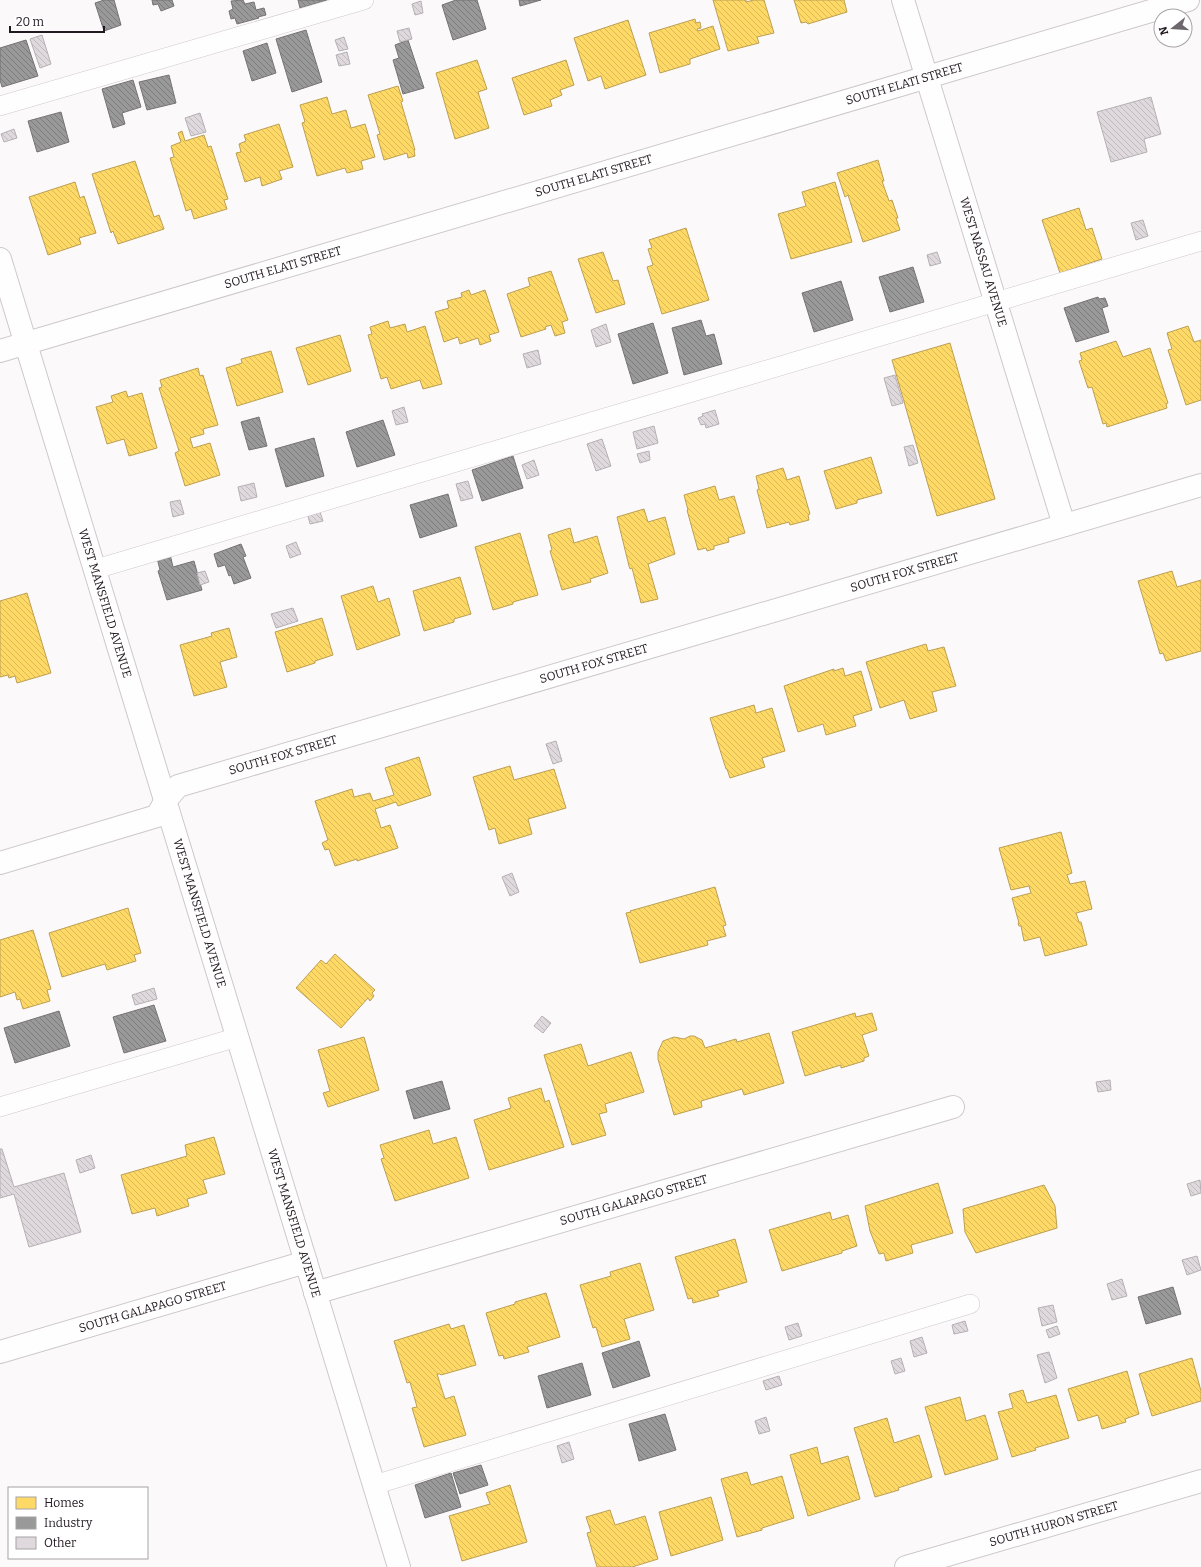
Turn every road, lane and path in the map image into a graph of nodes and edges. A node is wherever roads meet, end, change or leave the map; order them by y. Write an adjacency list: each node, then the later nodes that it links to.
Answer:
1 (364, 0): 5 (lane)
2 (904, 0): 4 (street, WEST NASSAU AVENUE)
3 (1188, 0): 4 (street, SOUTH ELATI STREET)
4 (927, 78): 8 (street, WEST NASSAU AVENUE); 9 (street, SOUTH ELATI STREET)
5 (0, 106)
6 (1201, 241): 8 (lane)
7 (0, 259): 9 (street, WEST MANSFIELD AVENUE)
8 (996, 303): 12 (street, WEST NASSAU AVENUE); 13 (lane)
9 (26, 344): 10 (street, SOUTH ELATI STREET); 13 (street, WEST MANSFIELD AVENUE)
10 (0, 351)
11 (1201, 485): 12 (street, SOUTH FOX STREET)
12 (1064, 525): 14 (street, SOUTH FOX STREET)
13 (96, 570): 14 (street, WEST MANSFIELD AVENUE)
14 (166, 800): 15 (street, SOUTH FOX STREET); 16 (street, WEST MANSFIELD AVENUE)
15 (0, 863)
16 (238, 1037): 17 (lane); 19 (street, WEST MANSFIELD AVENUE)
17 (0, 1107)
18 (953, 1107): 20 (street, SOUTH GALAPAGO STREET)
19 (306, 1262): 20 (street, WEST MANSFIELD AVENUE); 22 (street, SOUTH GALAPAGO STREET)
20 (315, 1293): 24 (street, WEST MANSFIELD AVENUE)
21 (970, 1304): 24 (lane)
22 (0, 1352)
23 (1201, 1481): 26 (street, SOUTH HURON STREET)
24 (374, 1485): 25 (street, WEST MANSFIELD AVENUE)
25 (399, 1567)
26 (906, 1567)

